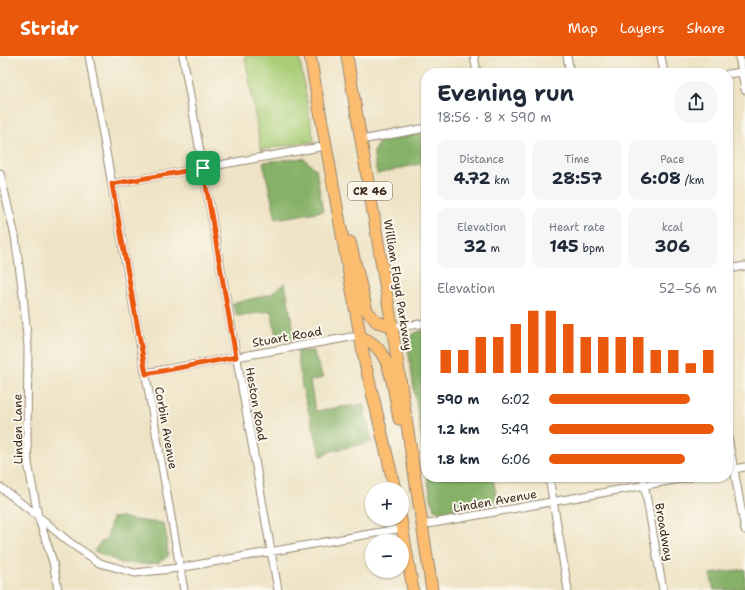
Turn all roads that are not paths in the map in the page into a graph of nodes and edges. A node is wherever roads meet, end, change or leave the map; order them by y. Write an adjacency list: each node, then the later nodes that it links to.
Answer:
1 (89, 56): 20 (street, Corbin Avenue)
2 (183, 56): 18 (street, Heston Road)
3 (310, 56): 17 (highway, CR 46)
4 (347, 56): 16 (highway, William Floyd Parkway / CR 46)
5 (474, 56): 9 (street)
6 (567, 56): 10 (street)
7 (661, 56): 11 (street)
8 (739, 56): 12 (street)
9 (476, 68)
10 (569, 68)
11 (663, 68)
12 (742, 72): 13 (street); 14 (street)
13 (733, 73)
14 (745, 90)
15 (421, 129): 16 (street)
16 (361, 140): 25 (highway, William Floyd Parkway / CR 46)
17 (326, 146): 18 (street); 21 (highway, CR 46)
18 (203, 168): 20 (street); 27 (street, Heston Road)
19 (0, 173): 40 (street, Linden Lane)
20 (112, 184): 28 (street, Corbin Avenue)
21 (337, 208): 25 (highway); 26 (highway, CR 46)
22 (745, 266): 23 (street)
23 (733, 268)
24 (421, 324): 25 (street)
25 (392, 326): 31 (highway, William Floyd Parkway / CR 46)
26 (360, 337): 27 (street, Stuart Road); 31 (highway); 33 (highway, CR 46)
27 (236, 357): 28 (street, Stuart Road); 45 (street, Heston Road)
28 (146, 374): 46 (street, Corbin Avenue)
29 (745, 467): 30 (street)
30 (733, 470)
31 (415, 471): 41 (highway, William Floyd Parkway / CR 46)
32 (733, 479): 44 (street)
33 (392, 482)
34 (550, 482): 39 (street)
35 (644, 482): 37 (street, Broadway)
36 (662, 482): 37 (street, Linden Avenue)
37 (644, 485): 39 (street, Linden Avenue); 53 (street, Broadway)
38 (0, 487): 40 (street)
39 (553, 502): 41 (street, Linden Avenue); 52 (street)
40 (38, 516): 46 (street); 47 (street, Linden Lane)
41 (422, 525): 51 (highway, William Floyd Parkway / CR 46)
42 (388, 526): 45 (street)
43 (403, 526): 50 (highway)
44 (745, 530)
45 (271, 552): 46 (street); 49 (street, Heston Road)
46 (179, 568): 48 (street, Corbin Avenue)
47 (58, 590)
48 (184, 590)
49 (278, 590)
50 (414, 590)
51 (432, 590)
52 (568, 590)
53 (663, 590)

